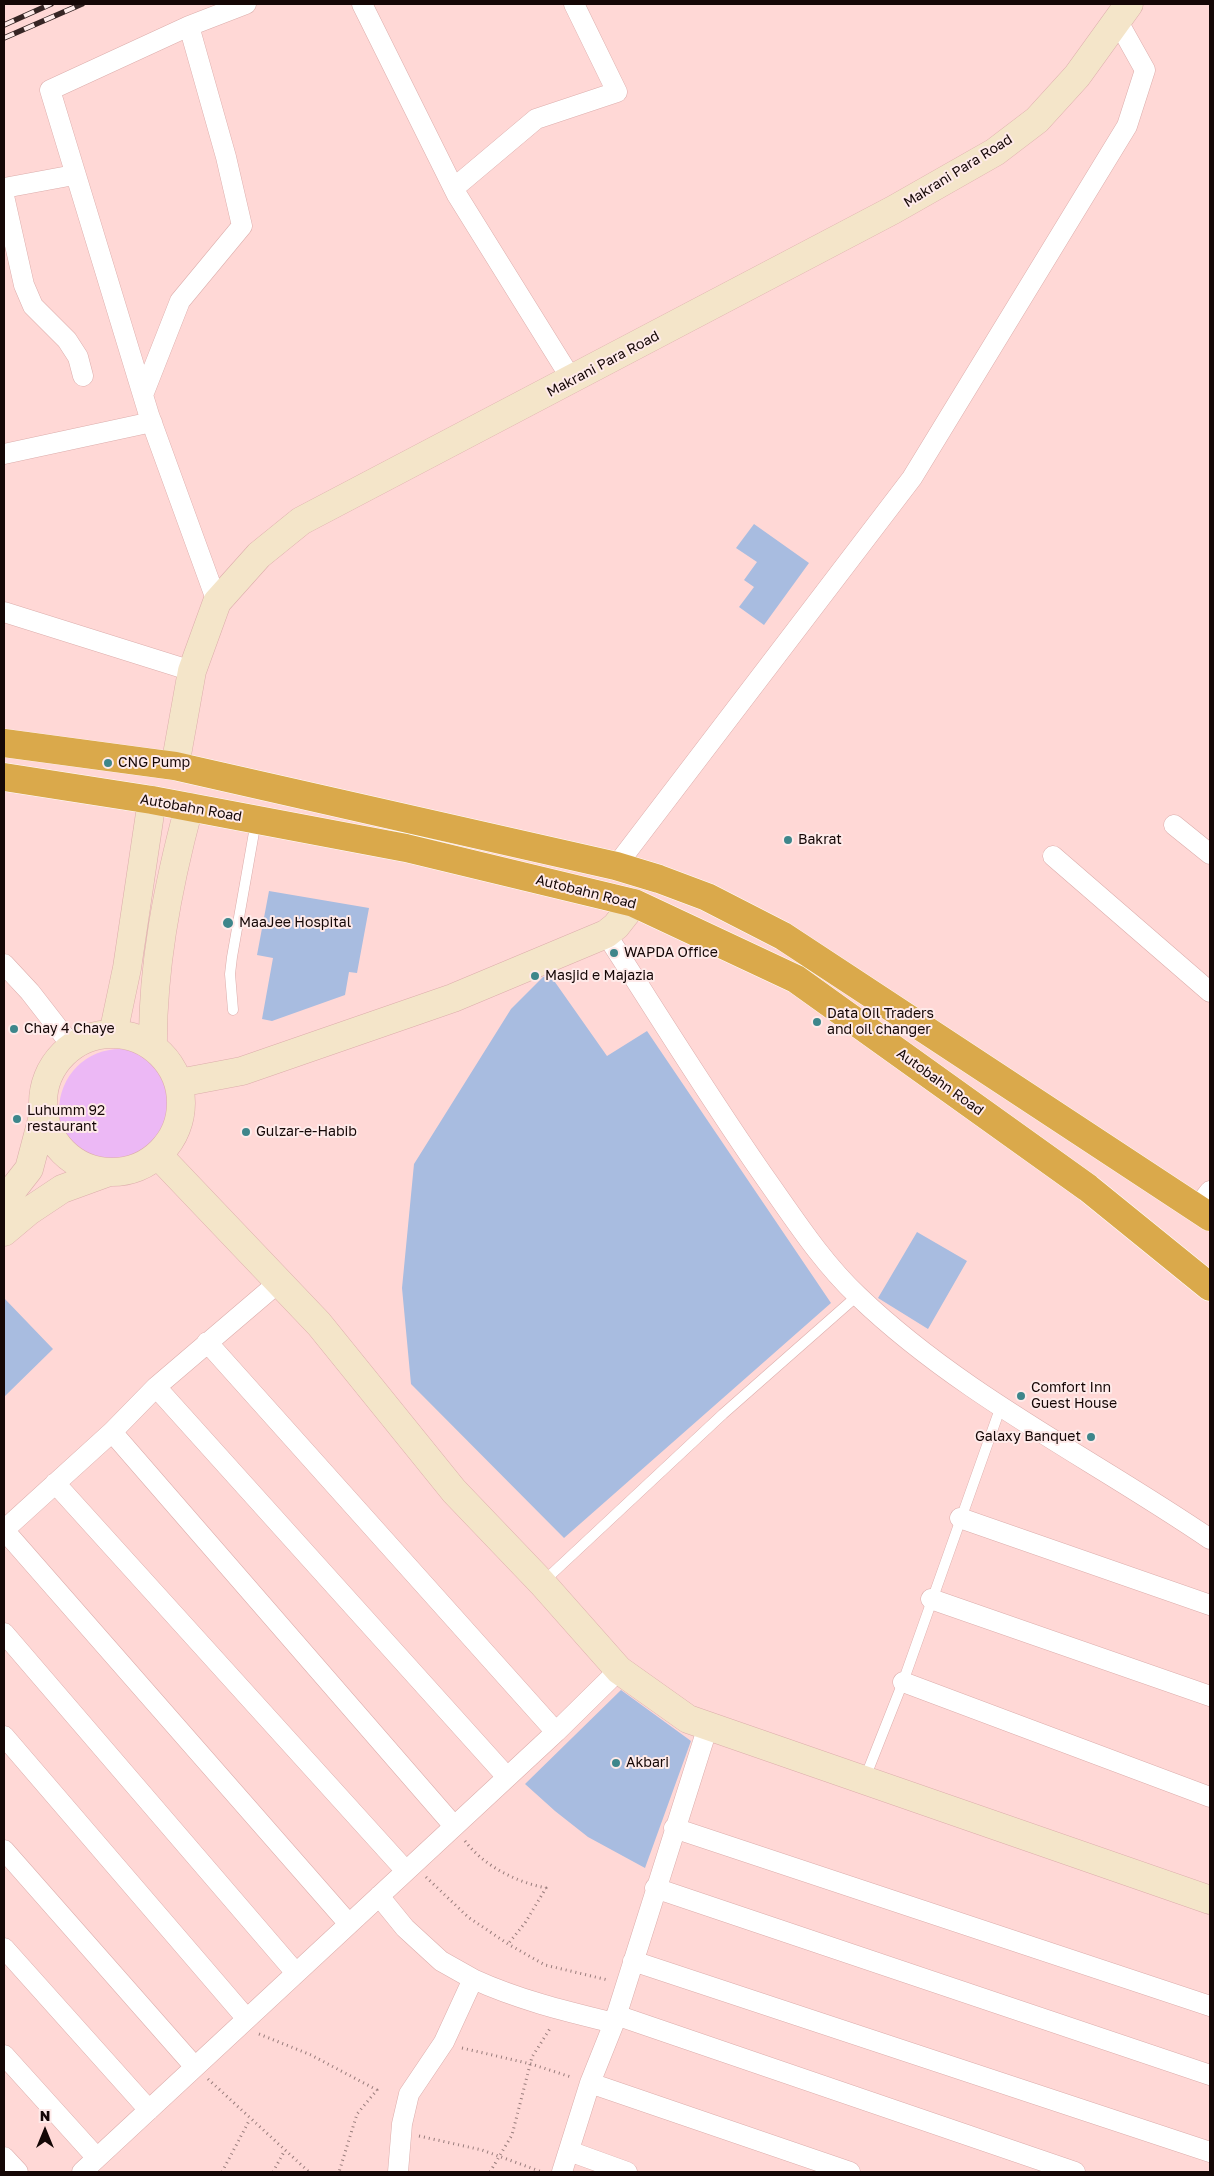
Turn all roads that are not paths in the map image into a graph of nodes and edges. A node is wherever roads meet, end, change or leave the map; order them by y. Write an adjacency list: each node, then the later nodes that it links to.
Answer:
1 (246, 4): 5 (street)
2 (362, 4): 8 (street)
3 (574, 4): 8 (street)
4 (1123, 12): 11 (street, Makrani Para Road); 27 (street)
5 (189, 26): 6 (street); 12 (street)
6 (74, 175): 7 (street); 12 (street)
7 (4, 188)
8 (454, 188): 11 (street)
9 (4, 196): 10 (street)
10 (83, 376)
11 (572, 380): 15 (street, Makrani Para Road)
12 (142, 395): 13 (street)
13 (152, 422): 14 (street); 15 (street)
14 (4, 454)
15 (217, 602): 17 (street, Makrani Para Road)
16 (4, 612): 17 (street)
17 (192, 671): 19 (street, Makrani Para Road)
18 (4, 743): 19 (highway)
19 (175, 766): 27 (highway)
20 (4, 777): 21 (highway, Autobahn Road)
21 (152, 800): 22 (highway, Autobahn Road); 33 (street)
22 (189, 808): 23 (highway, Autobahn Road); 35 (street)
23 (256, 820): 28 (highway, Autobahn Road); 32 (lane)
24 (1174, 825): 25 (street)
25 (1210, 854)
26 (1053, 856): 31 (street)
27 (616, 866): 41 (highway)
28 (634, 903): 29 (street); 44 (highway, Autobahn Road)
29 (606, 934): 36 (street); 45 (street)
30 (4, 964): 34 (street)
31 (1210, 992)
32 (233, 1010)
33 (113, 1034): 34 (street); 35 (street)
34 (72, 1046): 37 (street)
35 (153, 1047): 36 (street)
36 (179, 1083): 38 (street)
37 (43, 1116): 39 (street); 40 (street)
38 (159, 1156): 39 (street); 43 (street)
39 (106, 1173): 42 (street)
40 (4, 1201)
41 (1205, 1206)
42 (4, 1232)
43 (279, 1282): 46 (street); 54 (street)
44 (1210, 1287)
45 (857, 1296): 48 (street); 54 (lane)
46 (207, 1342): 47 (street); 62 (street)
47 (156, 1387): 49 (street); 64 (street)
48 (1001, 1406): 51 (lane); 53 (street)
49 (112, 1432): 50 (street); 67 (street)
50 (55, 1483): 52 (street); 70 (street)
51 (960, 1518): 55 (lane); 56 (street)
52 (4, 1530): 74 (street)
53 (1210, 1538)
54 (542, 1583): 58 (street)
55 (931, 1599): 59 (lane); 60 (street)
56 (1210, 1605)
57 (4, 1633): 77 (street)
58 (619, 1670): 61 (street); 62 (street)
59 (903, 1682): 65 (lane); 66 (street)
60 (1210, 1696)
61 (708, 1726): 65 (street); 68 (street)
62 (556, 1732): 64 (street)
63 (4, 1736): 81 (street)
64 (507, 1777): 67 (street)
65 (864, 1781): 73 (street)
66 (1210, 1798)
67 (454, 1826): 70 (street)
68 (674, 1828): 71 (street); 79 (street)
69 (4, 1850): 83 (street)
70 (409, 1868): 72 (street)
71 (655, 1888): 76 (street); 84 (street)
72 (379, 1896): 74 (street); 78 (street)
73 (1210, 1900)
74 (349, 1924): 77 (street)
75 (4, 1948): 86 (street)
76 (633, 1960): 80 (street); 88 (street)
77 (296, 1973): 81 (street)
78 (473, 1979): 80 (street); 93 (street)
79 (1210, 2006)
80 (615, 2019): 85 (street); 97 (street)
81 (242, 2023): 83 (street)
82 (4, 2055): 90 (street)
83 (195, 2067): 86 (street)
84 (1210, 2074)
85 (590, 2084): 87 (street); 96 (street)
86 (149, 2110): 90 (street)
87 (568, 2152): 94 (street); 95 (street)
88 (1210, 2152)
89 (4, 2157): 91 (street)
90 (97, 2158): 92 (street)
91 (18, 2172)
92 (82, 2172)
93 (398, 2172)
94 (562, 2172)
95 (627, 2172)
96 (850, 2172)
97 (1074, 2172)

